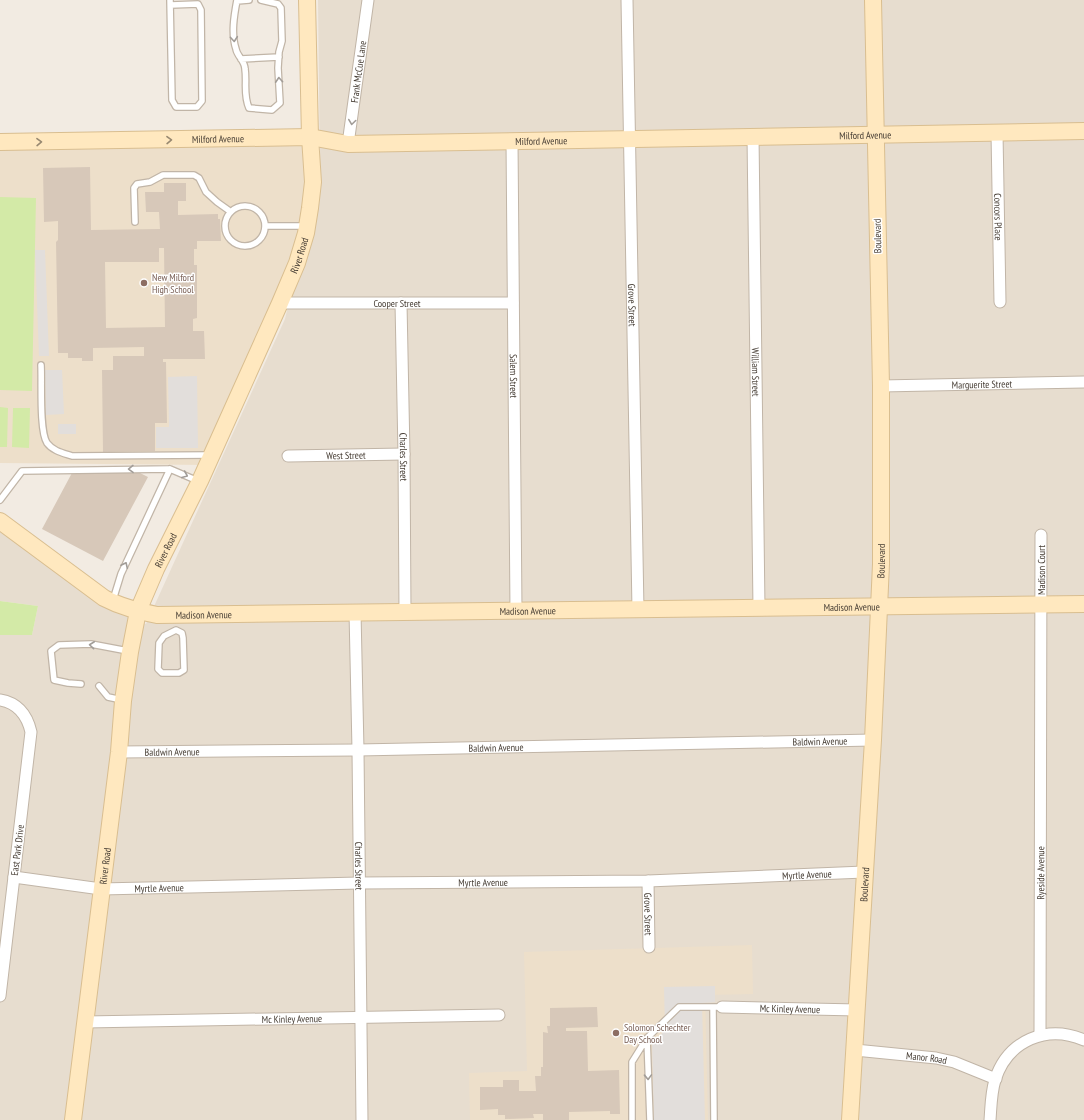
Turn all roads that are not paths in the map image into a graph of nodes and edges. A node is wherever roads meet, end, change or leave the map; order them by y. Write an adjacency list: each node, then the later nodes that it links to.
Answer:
1 (237, 0): 2 (lane); 10 (lane, one-way to 10)
2 (249, 0)
3 (261, 0): 9 (lane)
4 (307, 0): 15 (street, River Road)
5 (368, 0): 19 (street, Frank McCue Lane, one-way to 19)
6 (628, 0): 16 (street, Grove Street)
7 (873, 0): 13 (street, Boulevard)
8 (170, 2): 8 (lane)
9 (278, 57): 10 (lane); 10 (lane, one-way to 9)
10 (241, 59)
11 (1084, 131): 12 (street, Milford Avenue)
12 (997, 133): 13 (street, Milford Avenue); 24 (street, Concors Place)
13 (875, 135): 14 (street, Milford Avenue); 30 (street, Boulevard)
14 (753, 136): 16 (street, Milford Avenue); 43 (street, William Street)
15 (310, 137): 18 (street, Milford Avenue, one-way to 15); 19 (street, Milford Avenue); 23 (street, River Road)
16 (630, 139): 17 (street, Milford Avenue); 44 (street, Grove Street)
17 (512, 141): 19 (street, Milford Avenue); 27 (street, Salem Street)
18 (0, 142)
19 (348, 144)
20 (231, 212): 21 (lane); 22 (lane); 22 (lane)
21 (135, 222)
22 (265, 226): 23 (lane)
23 (307, 226): 25 (street, River Road)
24 (1000, 302)
25 (280, 303): 26 (street, Cooper Street); 32 (street, River Road)
26 (401, 303): 27 (street, Cooper Street); 31 (street, Charles Street)
27 (513, 303): 46 (street, Salem Street)
28 (41, 365): 32 (lane)
29 (1084, 382): 30 (street, Marguerite Street)
30 (881, 386): 42 (street, Boulevard)
31 (404, 454): 33 (street, West Street); 48 (street, Charles Street)
32 (211, 455): 35 (street, River Road)
33 (288, 456)
34 (170, 469): 35 (lane, one-way to 35); 36 (lane, one-way to 36); 39 (lane, one-way to 34)
35 (200, 481): 45 (street, River Road)
36 (0, 500)
37 (0, 521): 39 (street, Madison Avenue)
38 (1040, 535): 41 (street, Madison Court)
39 (112, 602): 45 (street, Madison Avenue)
40 (1084, 604): 41 (street, Madison Avenue)
41 (1041, 605): 42 (street, Madison Avenue); 70 (street, Ryeside Avenue)
42 (880, 607): 43 (street, Madison Avenue); 55 (street, Boulevard)
43 (759, 608): 44 (street, Madison Avenue)
44 (638, 610): 46 (street, Madison Avenue)
45 (138, 611): 49 (street, Madison Avenue); 50 (street, River Road)
46 (516, 611): 48 (street, Madison Avenue)
47 (355, 612): 48 (street, Madison Avenue); 49 (street, Madison Avenue); 56 (street, Charles Street)
48 (405, 612)
49 (177, 623): 49 (lane)
50 (130, 652): 51 (lane, one-way to 51); 54 (street, River Road)
51 (82, 684)
52 (99, 686): 54 (lane)
53 (0, 700): 59 (street, East Park Drive)
54 (123, 701): 57 (street, River Road)
55 (873, 740): 56 (street, Baldwin Avenue); 58 (street, Boulevard)
56 (358, 750): 57 (street, Baldwin Avenue); 61 (street, Charles Street)
57 (119, 752): 62 (street, River Road)
58 (864, 872): 60 (street, Myrtle Avenue); 66 (street, Boulevard)
59 (14, 877): 62 (street, Myrtle Avenue); 64 (street, East Park Drive)
60 (648, 881): 61 (street, Myrtle Avenue); 63 (street, Grove Street)
61 (359, 884): 62 (street, Myrtle Avenue); 68 (street, Charles Street)
62 (101, 888): 69 (street, River Road)
63 (649, 948)
64 (0, 996)
65 (718, 1007): 66 (street, Mc Kinley Avenue); 71 (lane); 79 (lane)
66 (858, 1010): 73 (street, Boulevard)
67 (499, 1015): 68 (street, Mc Kinley Avenue)
68 (361, 1017): 69 (street, Mc Kinley Avenue); 76 (street, Charles Street)
69 (85, 1022): 75 (street, River Road)
70 (1040, 1035): 72 (street); 74 (street)
71 (647, 1038): 77 (lane); 78 (lane, one-way to 78)
72 (1084, 1040)
73 (855, 1050): 74 (street, Manor Road); 80 (street, Boulevard)
74 (996, 1078): 81 (street)
75 (73, 1120)
76 (362, 1120)
77 (632, 1120)
78 (650, 1120)
79 (714, 1120)
80 (850, 1120)
81 (990, 1120)

